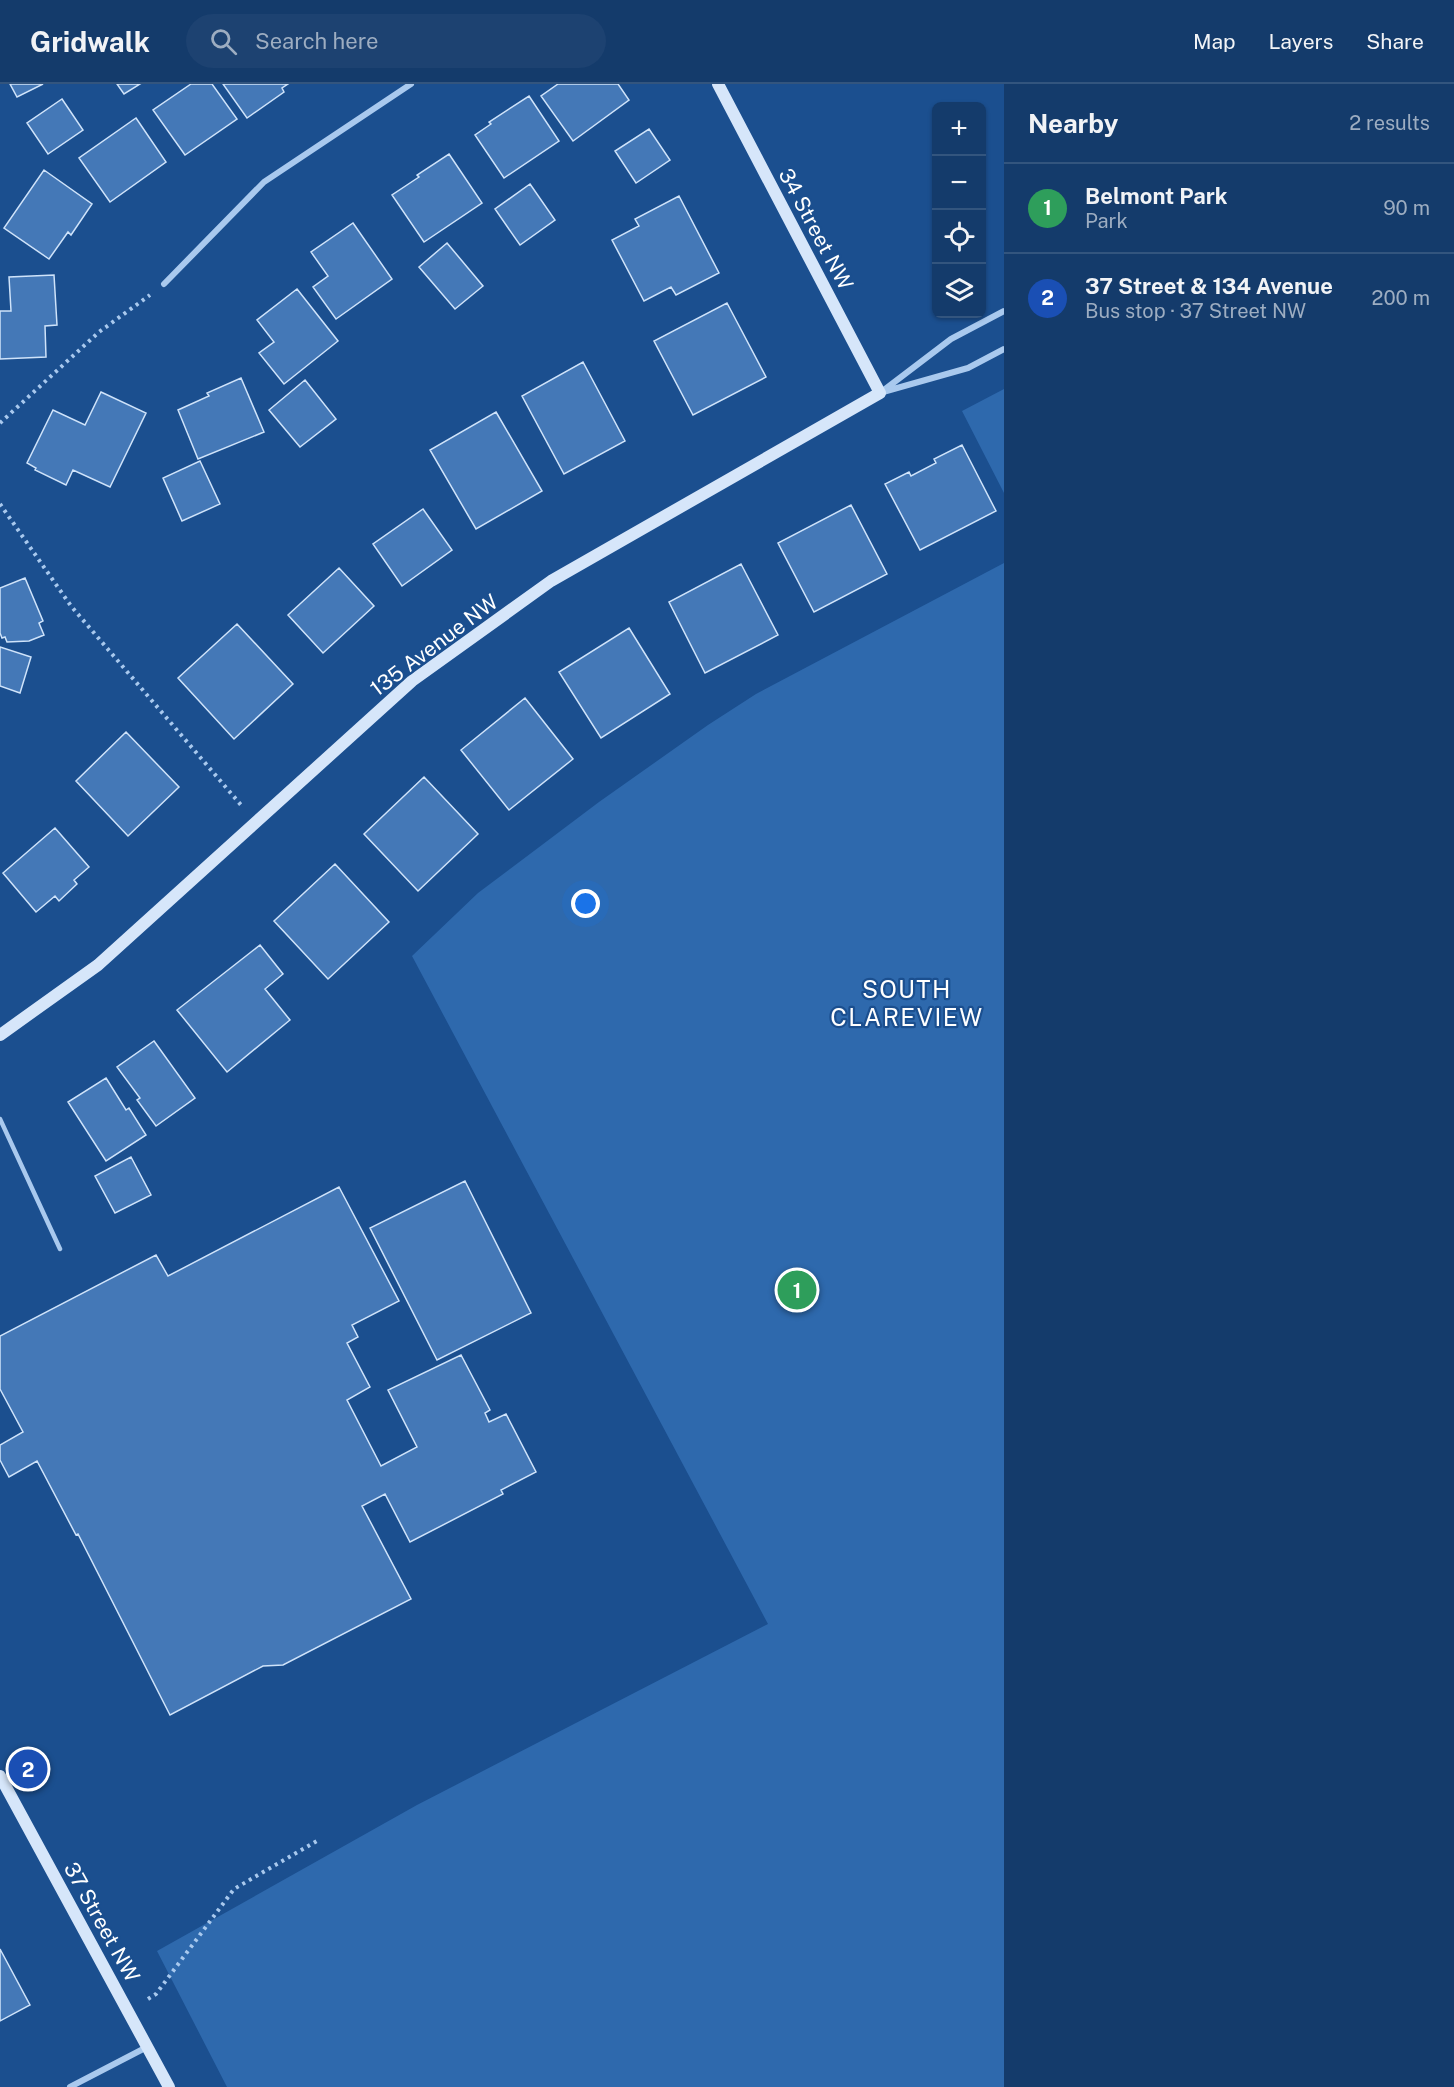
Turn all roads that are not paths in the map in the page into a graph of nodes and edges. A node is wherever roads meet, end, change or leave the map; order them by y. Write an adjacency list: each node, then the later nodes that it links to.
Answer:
1 (411, 84): 3 (street)
2 (718, 84): 6 (street, 34 Street NW)
3 (164, 284)
4 (1004, 311): 6 (street, 135 Avenue NW)
5 (1004, 349): 6 (street, 135 Avenue NW)
6 (880, 393): 7 (street, 135 Avenue NW)
7 (0, 1035)
8 (0, 1119): 9 (lane)
9 (60, 1249)
10 (0, 1776): 11 (street, 37 Street NW)
11 (147, 2047): 12 (street); 13 (street, 37 Street NW)
12 (70, 2087)
13 (169, 2087)

